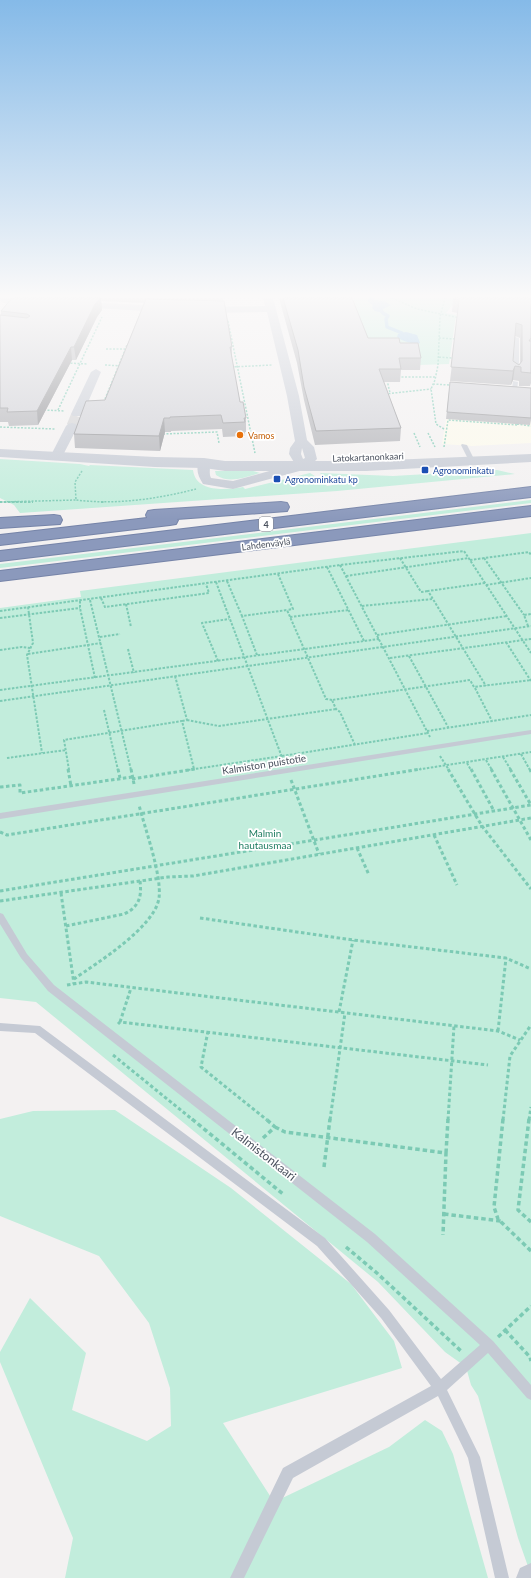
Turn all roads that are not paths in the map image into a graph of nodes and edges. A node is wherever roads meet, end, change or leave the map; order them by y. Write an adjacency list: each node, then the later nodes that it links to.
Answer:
1 (94, 372): 5 (street)
2 (286, 372): 12 (street)
3 (516, 372): 4 (lane)
4 (516, 375)
5 (78, 413)
6 (71, 428): 10 (street)
7 (531, 450): 9 (street, Latokartanonkaari)
8 (0, 453): 10 (street, Latokartanonkaari)
9 (468, 453): 11 (street, Latokartanonkaari); 12 (street, Latokartanonkaari)
10 (56, 457): 13 (street, Latokartanonkaari)
11 (531, 458)
12 (303, 461): 13 (street, Latokartanonkaari); 13 (street)
13 (204, 463)
14 (531, 482): 16 (highway)
15 (531, 492): 21 (highway, Lahdenväylä / 4)
16 (281, 507): 18 (highway); 20 (highway)
17 (531, 511): 19 (highway, Lahdenväylä / 4)
18 (0, 523)
19 (390, 528): 22 (highway, Lahdenväylä / 4); 23 (highway)
20 (0, 540)
21 (0, 556)
22 (0, 576)
23 (0, 591)
24 (531, 732): 25 (lane, Kalmiston puistotie)
25 (0, 816)
26 (0, 916): 28 (lane, Kalmistonkaari)
27 (0, 1027): 29 (lane)
28 (489, 1345): 29 (lane); 30 (lane, Kalmistonkaari)
29 (440, 1388): 31 (lane); 32 (lane)
30 (531, 1394)
31 (237, 1578)
32 (502, 1578)

